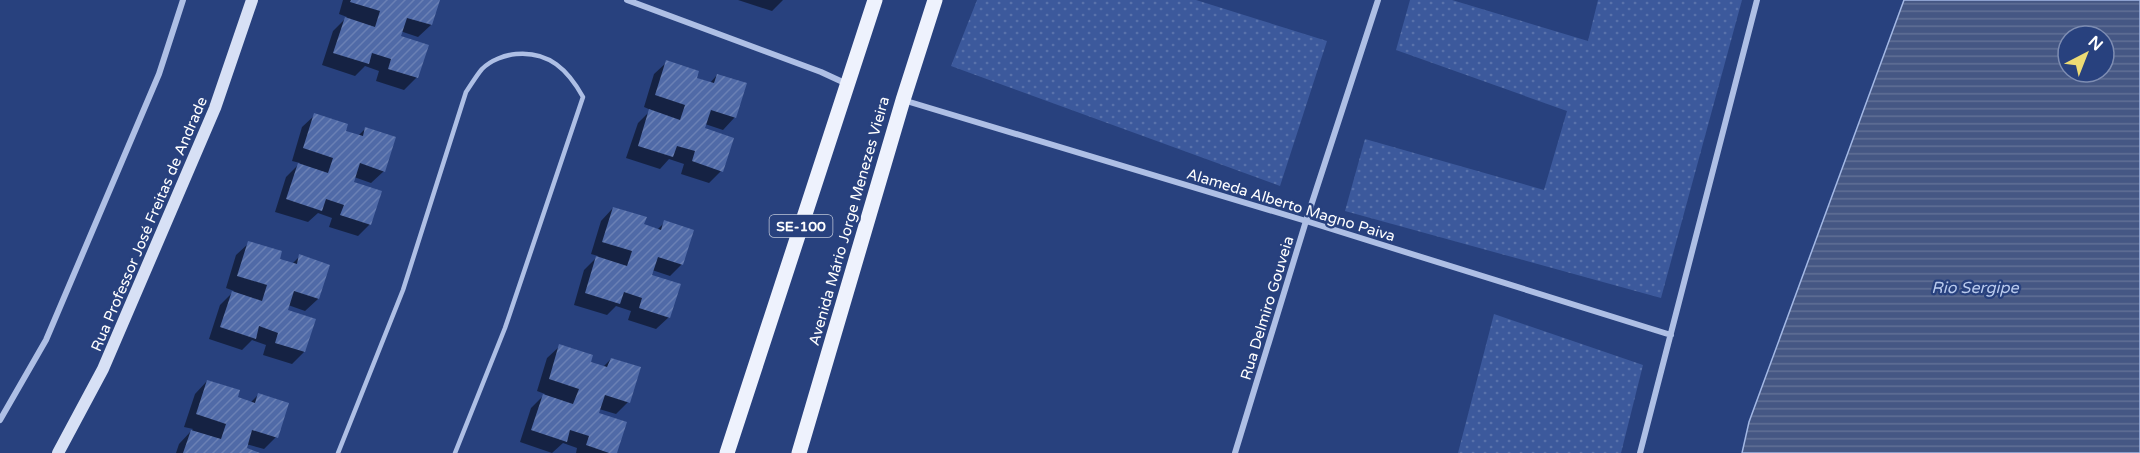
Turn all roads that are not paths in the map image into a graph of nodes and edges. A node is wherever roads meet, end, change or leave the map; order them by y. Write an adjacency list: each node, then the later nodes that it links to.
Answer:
1 (183, 0): 12 (street)
2 (252, 0): 13 (street, Rua Professor José Freitas de Andrade)
3 (627, 0): 8 (street)
4 (875, 0): 8 (main road, SE-100)
5 (935, 0): 9 (main road, Avenida Mário Jorge Menezes Vieira)
6 (1378, 0): 10 (street, Rua Delmiro Gouveia)
7 (1757, 0): 11 (street)
8 (847, 84): 16 (main road, SE-100)
9 (903, 100): 10 (street, Alameda Alberto Magno Paiva); 17 (main road, Avenida Mário Jorge Menezes Vieira)
10 (1306, 221): 11 (street, Alameda Alberto Magno Paiva); 18 (street, Rua Delmiro Gouveia)
11 (1671, 335): 19 (street)
12 (0, 420)
13 (58, 453)
14 (338, 453): 15 (lane)
15 (455, 453)
16 (727, 453)
17 (799, 453)
18 (1235, 453)
19 (1640, 453)

